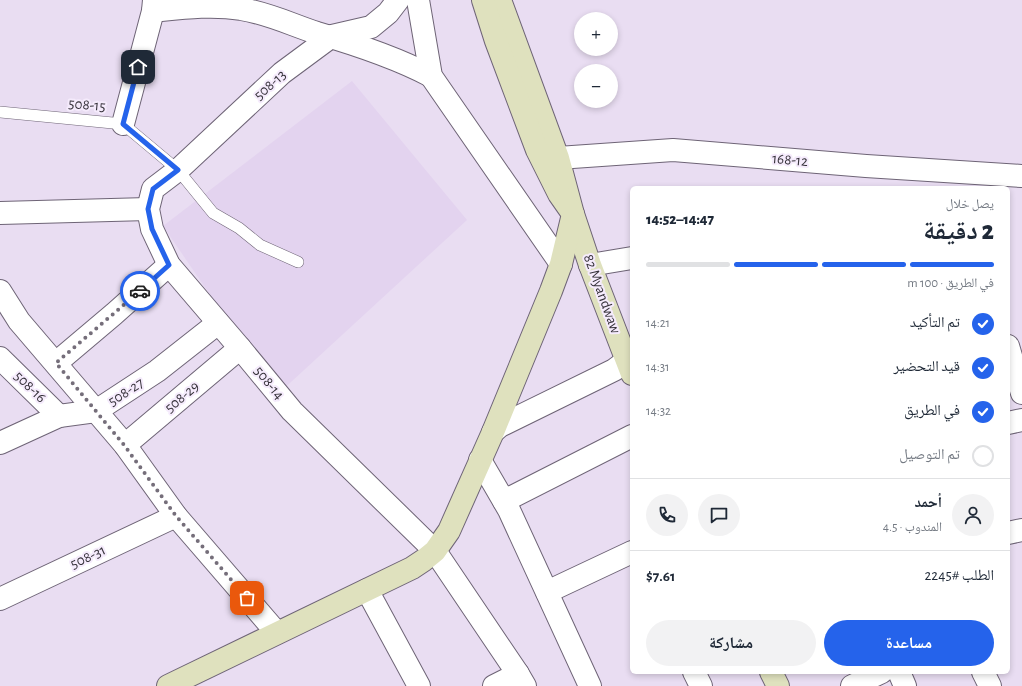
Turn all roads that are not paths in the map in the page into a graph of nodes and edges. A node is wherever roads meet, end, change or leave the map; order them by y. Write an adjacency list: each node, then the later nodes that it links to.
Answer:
1 (398, 0): 7 (street, 508-13)
2 (418, 0): 8 (street)
3 (483, 0): 16 (street)
4 (500, 0): 11 (street)
5 (154, 5): 6 (street); 10 (street)
6 (265, 8): 7 (street)
7 (332, 36): 8 (street); 12 (street, 508-13)
8 (430, 76): 19 (street)
9 (0, 112): 10 (lane, 508-15)
10 (123, 124): 12 (lane, 508-15)
11 (558, 158): 13 (street, 168-12); 16 (street)
12 (178, 170): 14 (street, 508-13); 18 (lane, 508-15)
13 (1022, 176)
14 (151, 199): 15 (street); 20 (street, 508-14)
15 (0, 213)
16 (573, 214): 19 (street); 21 (street, 82 Myandwaw)
17 (630, 258): 21 (street)
18 (298, 262)
19 (561, 264): 34 (street)
20 (169, 265): 23 (street, 508-14); 27 (street)
21 (590, 265): 28 (street, 82 Myandwaw)
22 (0, 290): 27 (street)
23 (218, 323): 24 (street, 508-14); 30 (street, 508-27)
24 (240, 348): 37 (street, 508-29); 43 (street, 508-14)
25 (1010, 353): 29 (street)
26 (0, 358): 31 (street, 508-16)
27 (56, 363): 30 (street)
28 (629, 368): 34 (street)
29 (1022, 393)
30 (96, 412): 31 (street, 508-27); 37 (street)
31 (59, 416): 36 (street, 508-27)
32 (1022, 420): 33 (street)
33 (1010, 423)
34 (493, 432): 38 (street)
35 (630, 437): 39 (street)
36 (0, 443)
37 (124, 445): 40 (street)
38 (480, 460): 39 (street); 43 (street)
39 (504, 501): 47 (street)
40 (176, 516): 46 (street, 508-31); 48 (street)
41 (1022, 530): 42 (street)
42 (1010, 533)
43 (435, 551): 45 (street); 54 (street, 508-14)
44 (630, 553): 47 (street)
45 (367, 590): 48 (street); 56 (street)
46 (5, 592)
47 (547, 592): 58 (street)
48 (277, 633): 55 (street)
49 (695, 674): 59 (street)
50 (773, 674): 60 (street)
51 (878, 674): 61 (street)
52 (900, 674): 62 (street)
53 (984, 674): 63 (street)
54 (522, 680): 57 (street)
55 (168, 686)
56 (419, 686)
57 (494, 686)
58 (590, 686)
59 (701, 686)
60 (778, 686)
61 (852, 686)
62 (905, 686)
63 (990, 686)

